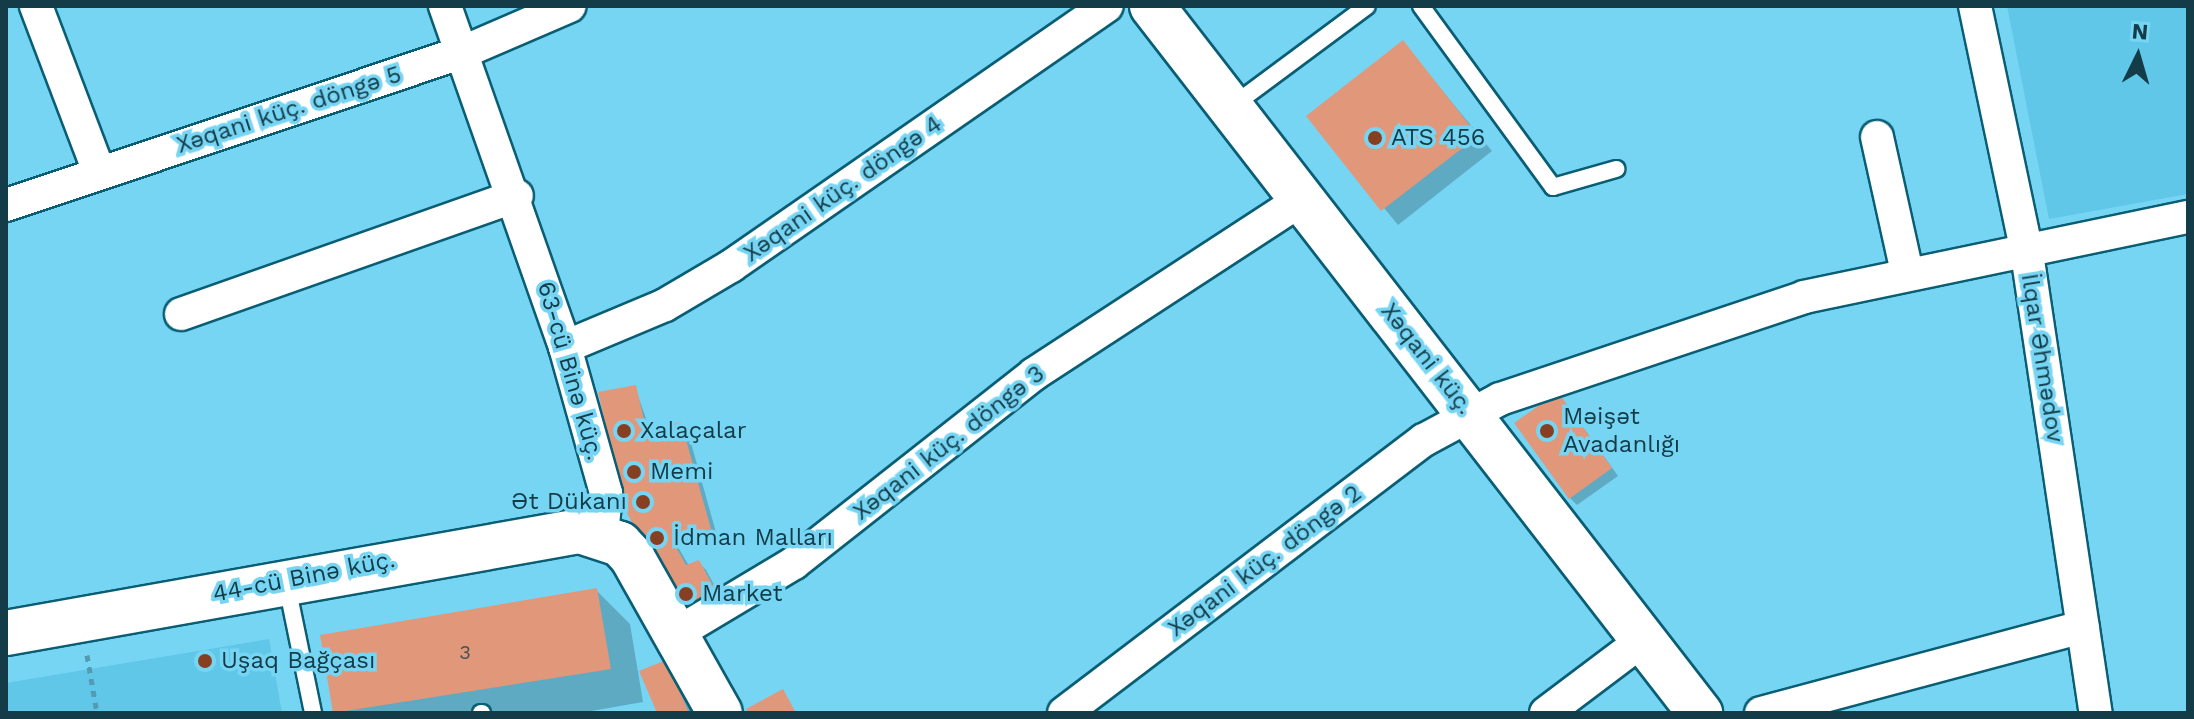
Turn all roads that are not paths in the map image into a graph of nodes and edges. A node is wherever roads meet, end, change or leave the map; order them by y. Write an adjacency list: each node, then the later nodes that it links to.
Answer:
1 (36, 6): 13 (street)
2 (445, 6): 9 (street, 63-cü Binə küç.)
3 (570, 6): 9 (street, Xəqani küç. döngə 5)
4 (1107, 6): 21 (street, Xəqani küç. döngə 4)
5 (1152, 6): 10 (street, Xəqani küç.)
6 (1367, 6): 10 (lane)
7 (1421, 6): 12 (lane)
8 (1975, 6): 18 (street, İlqar Əhmədov)
9 (463, 52): 13 (street, Xəqani küç. döngə 5); 14 (street, 63-cü Binə küç.)
10 (1230, 108): 15 (street, Xəqani küç.)
11 (1877, 137): 19 (street)
12 (1616, 169)
13 (99, 172): 16 (street, Xəqani küç. döngə 5)
14 (517, 196): 20 (street); 21 (street, 63-cü Binə küç.)
15 (1302, 199): 22 (street, Xəqani küç.); 27 (street, Xəqani küç. döngə 3)
16 (6, 205)
17 (2188, 217): 18 (street, Xəqani küç. döngə 2)
18 (2026, 247): 19 (street, Xəqani küç. döngə 2); 25 (street, İlqar Əhmədov)
19 (1907, 272): 22 (street, Xəqani küç. döngə 2)
20 (181, 314)
21 (565, 347): 23 (street, 63-cü Binə küç.)
22 (1470, 414): 28 (street, Xəqani küç.); 31 (street, Xəqani küç. döngə 2)
23 (602, 536): 24 (street, 44-cü Binə küç.); 27 (street)
24 (286, 580): 26 (street, 44-cü Binə küç.); 29 (lane)
25 (2083, 627): 34 (street); 35 (street, İlqar Əhmədov)
26 (6, 633)
27 (677, 633): 30 (street)
28 (1643, 640): 32 (street); 33 (street, Xəqani küç.)
29 (313, 713)
30 (720, 713)
31 (1064, 713)
32 (1546, 713)
33 (1700, 713)
34 (1761, 713)
35 (2096, 713)

